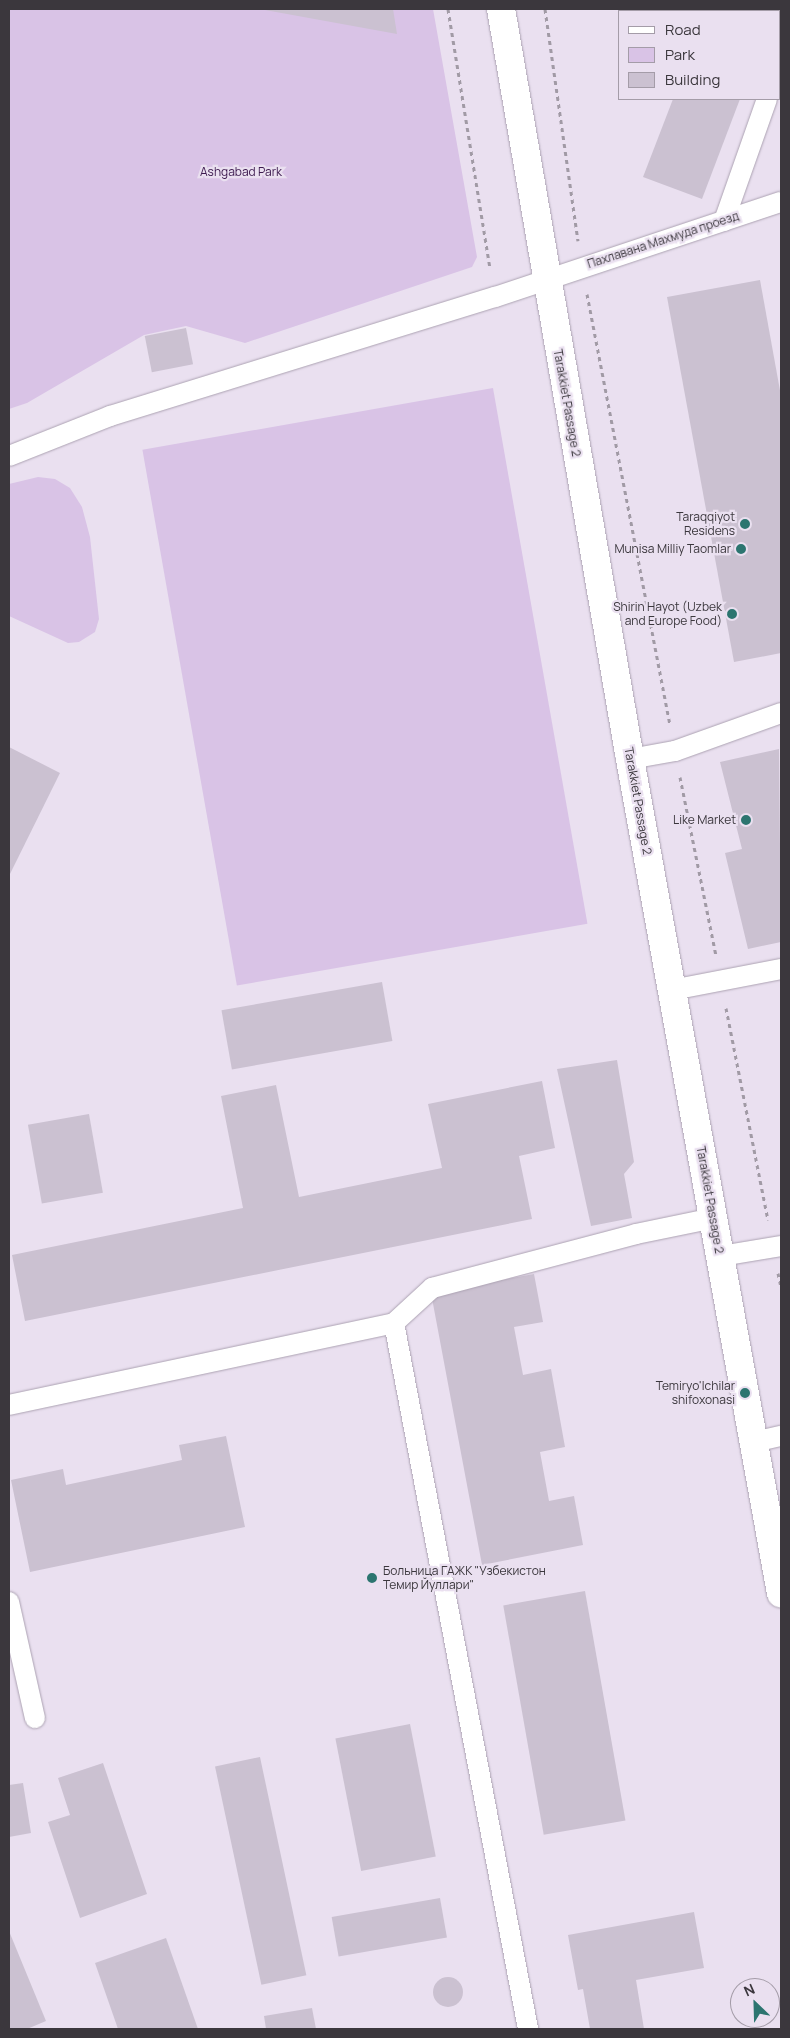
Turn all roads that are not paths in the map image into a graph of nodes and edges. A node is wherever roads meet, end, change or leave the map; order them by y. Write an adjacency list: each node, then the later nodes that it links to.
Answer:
1 (501, 9): 5 (main road, Tarakkiet Passage 2)
2 (766, 100): 4 (lane)
3 (781, 202): 4 (lane, Пахлавана Махмуда проезд)
4 (724, 221): 5 (lane, Пахлавана Махмуда проезд)
5 (546, 279): 6 (lane, Пахлавана Махмуда проезд); 8 (main road, Tarakkiet Passage 2)
6 (9, 456)
7 (781, 713): 8 (lane)
8 (630, 759): 10 (main road, Tarakkiet Passage 2)
9 (781, 969): 10 (lane)
10 (672, 990): 11 (main road, Tarakkiet Passage 2)
11 (714, 1218): 13 (main road, Tarakkiet Passage 2); 14 (lane)
12 (777, 1246): 13 (lane)
13 (721, 1256): 17 (main road, Tarakkiet Passage 2)
14 (394, 1323): 15 (lane); 21 (lane)
15 (9, 1405)
16 (781, 1436): 17 (lane)
17 (754, 1442): 18 (main road, Tarakkiet Passage 2)
18 (781, 1593)
19 (9, 1602): 20 (lane)
20 (35, 1718)
21 (528, 2029)

